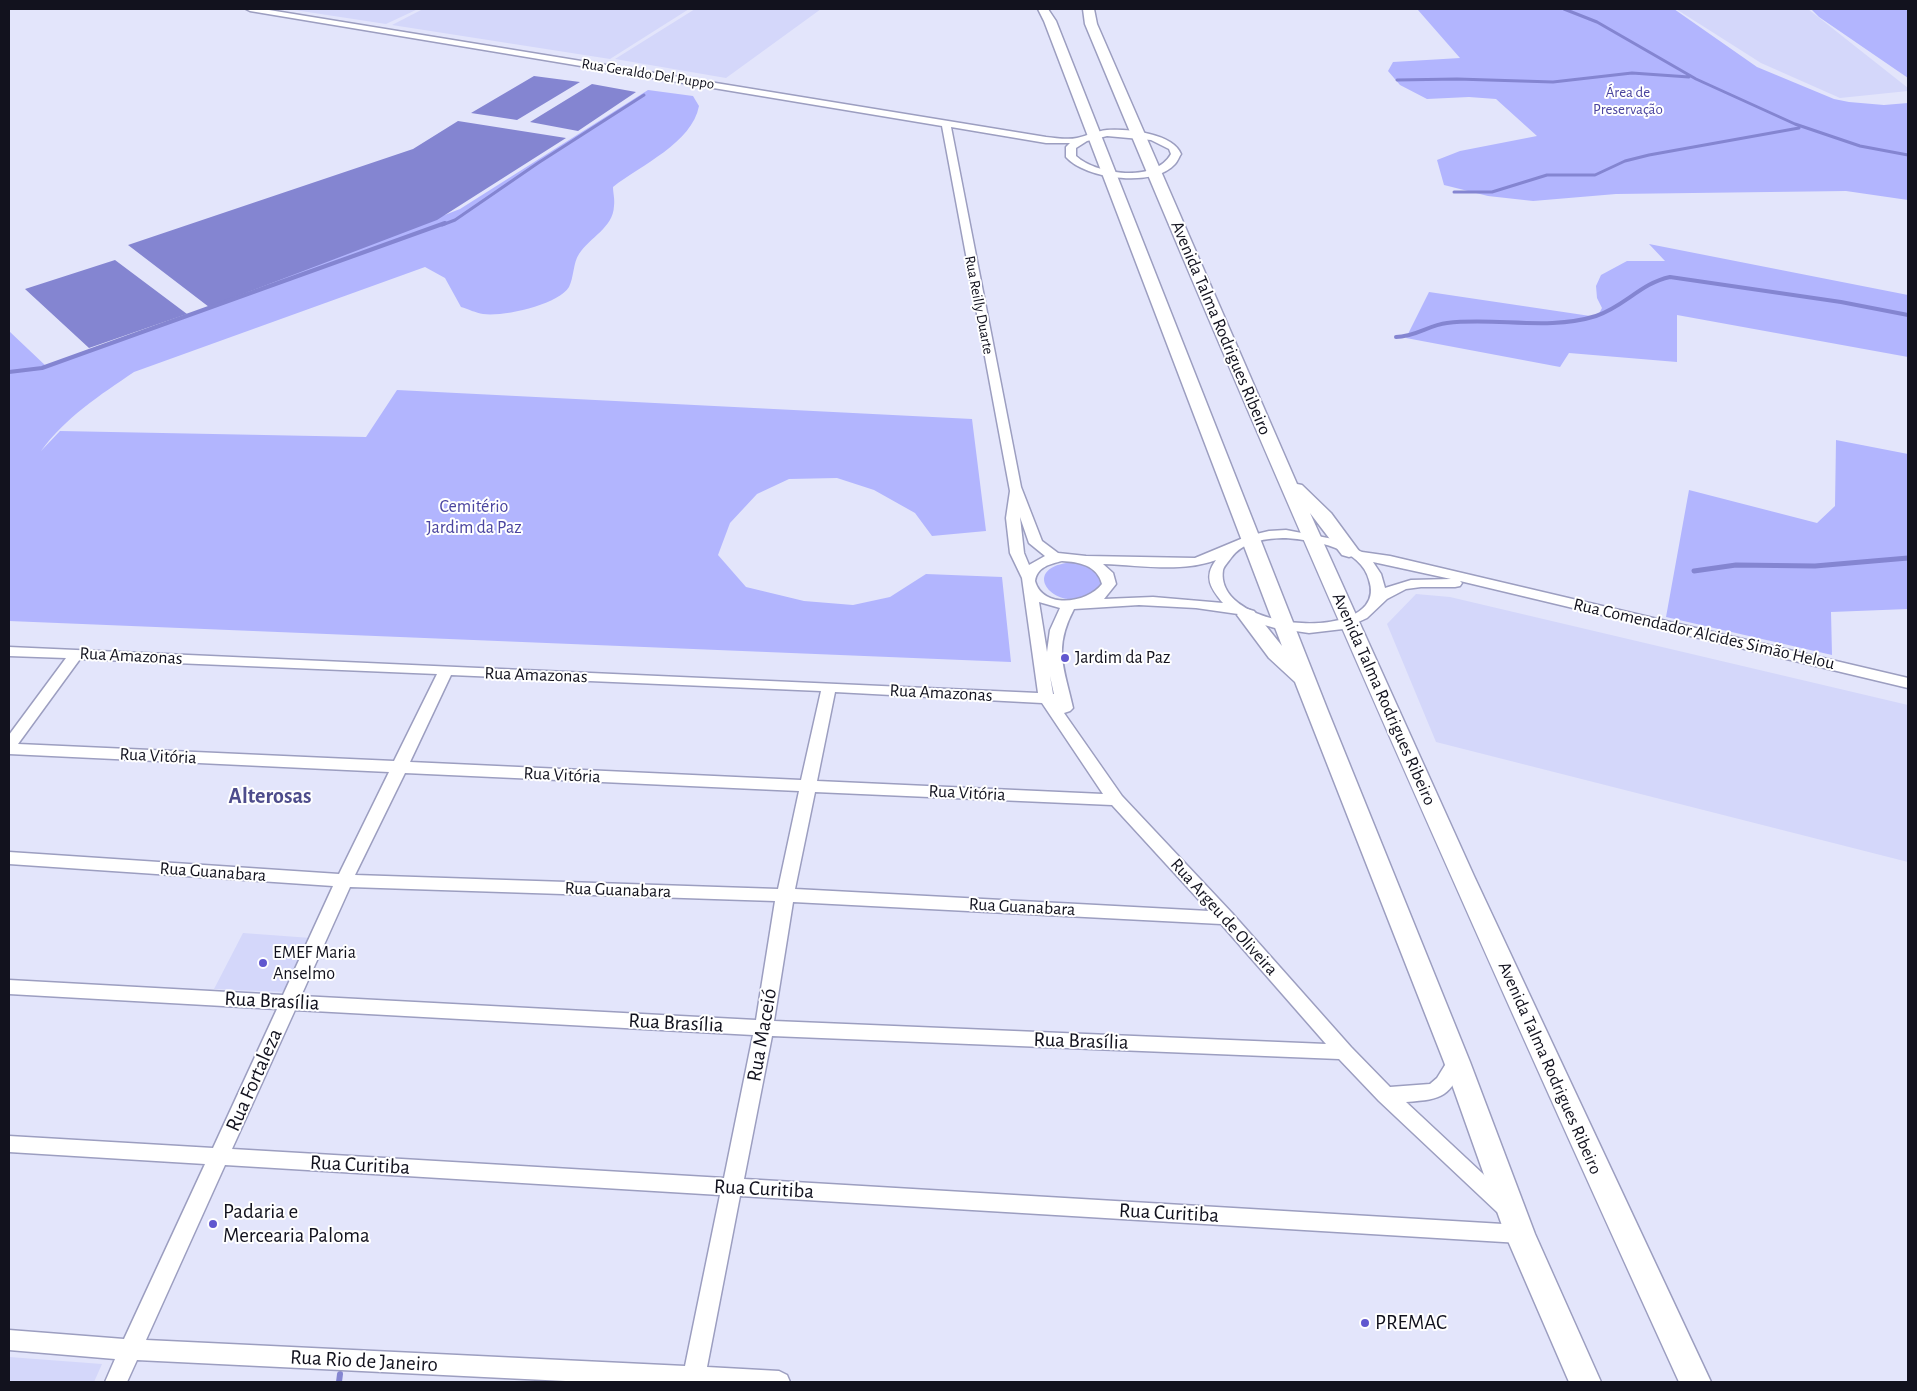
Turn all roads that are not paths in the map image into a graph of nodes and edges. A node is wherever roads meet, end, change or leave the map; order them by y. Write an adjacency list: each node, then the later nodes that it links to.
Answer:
1 (250, 9): 4 (street, Rua Geraldo Del Puppo)
2 (1043, 9): 6 (main road)
3 (1088, 9): 5 (main road, Avenida Talma Rodrigues Ribeiro)
4 (946, 124): 7 (street, Rua Geraldo Del Puppo); 13 (street, Rua Reilly Duarte)
5 (1137, 134): 6 (street); 10 (main road, Avenida Talma Rodrigues Ribeiro); 10 (street)
6 (1094, 135): 8 (street); 11 (main road)
7 (1046, 140): 8 (street, Rua Geraldo Del Puppo); 9 (street, Rua Geraldo Del Puppo)
8 (1079, 141): 9 (street)
9 (1070, 150): 11 (street)
10 (1152, 172): 11 (street); 12 (main road, Avenida Talma Rodrigues Ribeiro)
11 (1109, 174): 15 (main road)
12 (1287, 480): 14 (main road, Avenida Talma Rodrigues Ribeiro); 17 (main road)
13 (1015, 487): 18 (street, Rua Reilly Duarte); 20 (street, Rua Reilly Duarte)
14 (1312, 537): 15 (street); 17 (street); 25 (main road, Avenida Talma Rodrigues Ribeiro)
15 (1250, 539): 16 (street); 26 (main road)
16 (1231, 548): 19 (street); 24 (street)
17 (1354, 553): 21 (street, Rua Comendador Alcides Simão Helou); 23 (street)
18 (1056, 558): 19 (street); 20 (street)
19 (1086, 560): 22 (street)
20 (1029, 582): 22 (street); 33 (street, Rua Reilly Duarte)
21 (1499, 586): 23 (street, Rua Comendador Alcides Simão Helou); 31 (street, Rua Comendador Alcides Simão Helou)
22 (1075, 604): 24 (street); 34 (street)
23 (1374, 604): 25 (street, Rua Comendador Alcides Simão Helou)
24 (1243, 613): 26 (street); 30 (main road)
25 (1350, 622): 26 (street); 60 (main road, Avenida Talma Rodrigues Ribeiro)
26 (1284, 628): 30 (main road)
27 (9, 651): 28 (street, Rua Amazonas)
28 (76, 654): 29 (street, Rua Amazonas); 36 (street)
29 (446, 671): 32 (street, Rua Amazonas); 37 (street, Rua Fortaleza)
30 (1305, 680): 48 (main road)
31 (1908, 683)
32 (829, 686): 33 (street, Rua Amazonas); 38 (street, Rua Maceió)
33 (1046, 698): 34 (street, Rua Amazonas); 35 (street, Rua Reilly Duarte)
34 (1063, 699): 35 (street)
35 (1069, 734): 39 (street, Rua Argeu de Oliveira)
36 (9, 747): 37 (street, Rua Vitória)
37 (400, 768): 38 (street, Rua Vitória); 41 (street, Rua Fortaleza)
38 (808, 786): 39 (street, Rua Vitória); 42 (street, Rua Maceió)
39 (1116, 800): 43 (street, Rua Argeu de Oliveira)
40 (9, 858): 41 (street, Rua Guanabara)
41 (344, 881): 42 (street, Rua Guanabara); 45 (street, Rua Fortaleza)
42 (785, 895): 43 (street, Rua Guanabara); 46 (street, Rua Maceió)
43 (1226, 918): 47 (street, Rua Argeu de Oliveira)
44 (9, 988): 45 (street, Rua Brasília)
45 (289, 1002): 46 (street, Rua Brasília); 51 (street, Rua Fortaleza)
46 (764, 1028): 47 (street, Rua Brasília); 52 (street, Rua Maceió)
47 (1344, 1052): 49 (street, Rua Argeu de Oliveira)
48 (1457, 1062): 49 (street); 53 (main road)
49 (1386, 1095): 53 (street, Rua Argeu de Oliveira)
50 (9, 1144): 51 (street, Rua Curitiba)
51 (219, 1156): 52 (street, Rua Curitiba); 55 (street, Rua Fortaleza)
52 (734, 1187): 53 (street, Rua Curitiba); 56 (street, Rua Maceió)
53 (1516, 1224): 59 (main road)
54 (9, 1340): 55 (street, Rua Rio de Janeiro)
55 (131, 1350): 56 (street, Rua Rio de Janeiro); 57 (street, Rua Fortaleza)
56 (694, 1379): 58 (street, Rua Rio de Janeiro)
57 (116, 1382)
58 (779, 1382)
59 (1585, 1382)
60 (1694, 1382)

